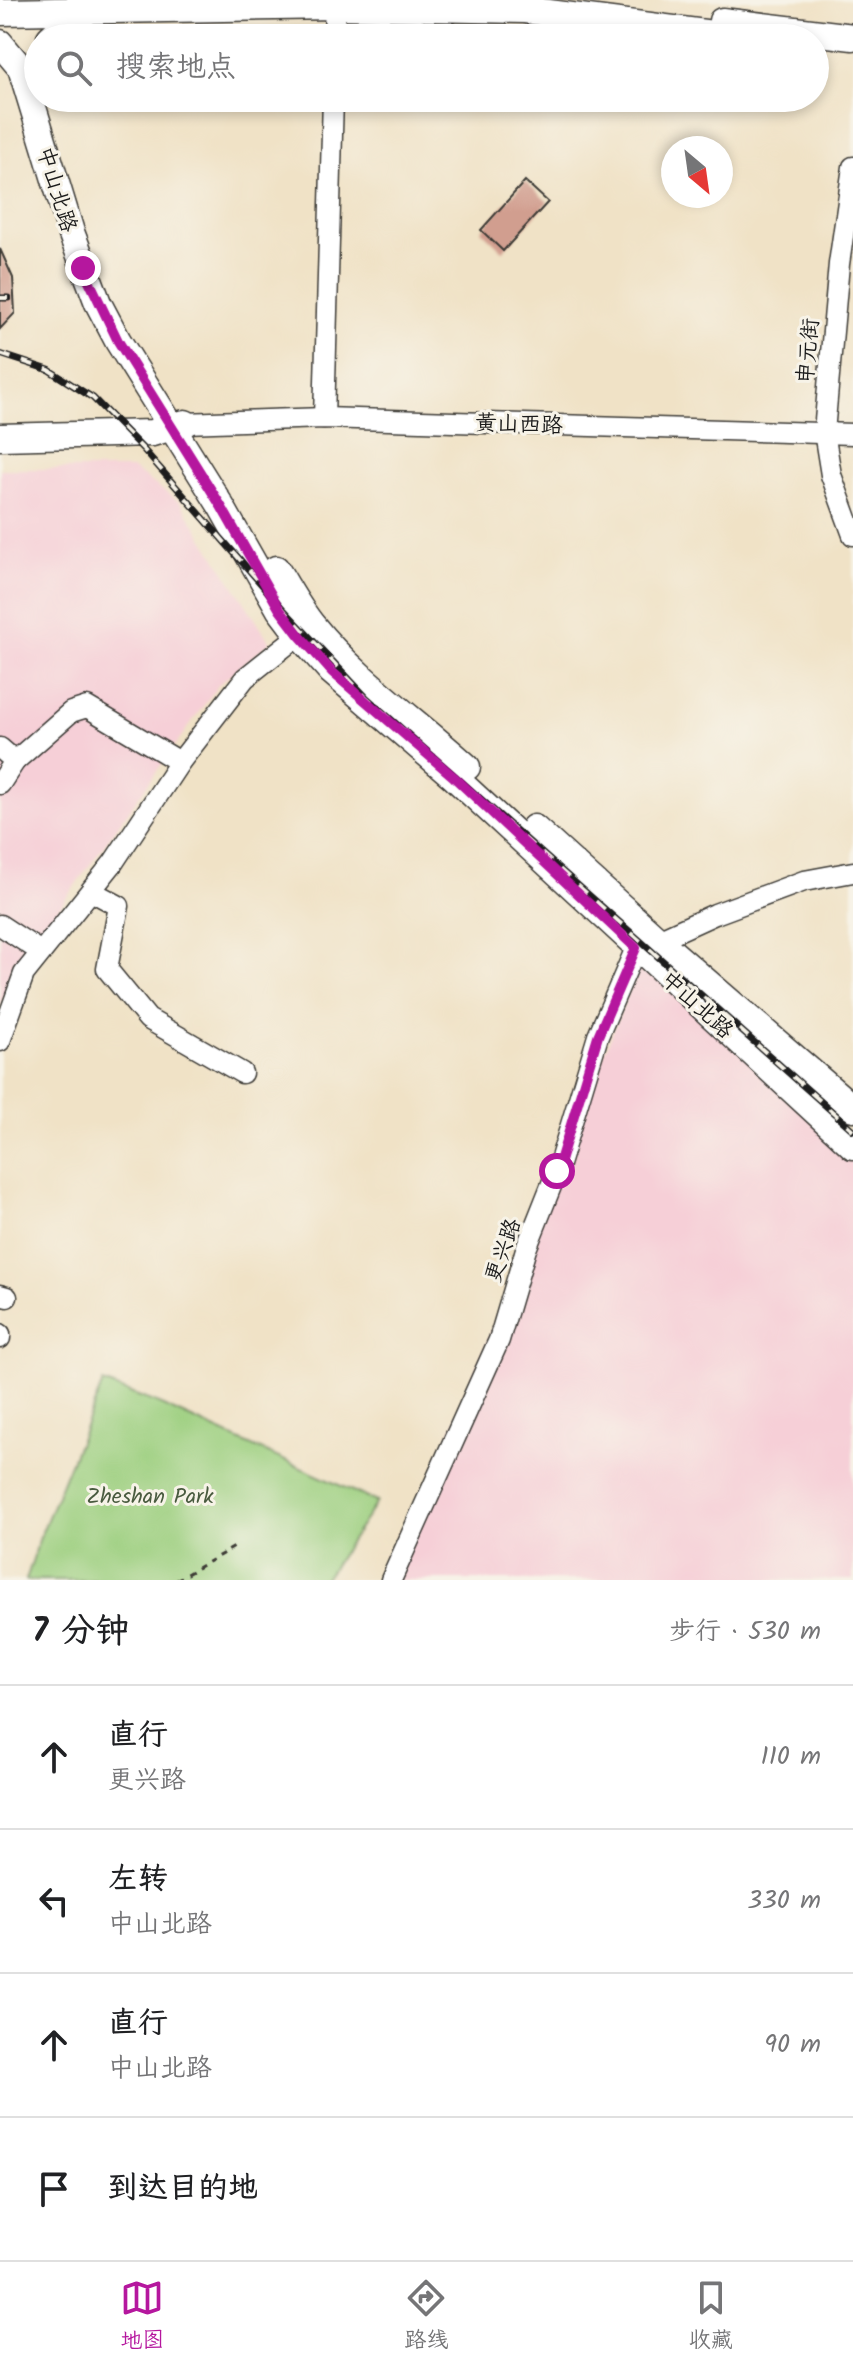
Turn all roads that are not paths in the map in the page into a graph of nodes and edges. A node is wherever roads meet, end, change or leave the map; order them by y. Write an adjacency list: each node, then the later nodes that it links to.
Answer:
1 (551, 0): 9 (main road)
2 (259, 4): 3 (main road); 4 (main road)
3 (335, 6): 7 (street); 8 (main road)
4 (89, 11): 5 (main road); 6 (main road)
5 (0, 12)
6 (68, 24)
7 (334, 24)
8 (634, 24)
9 (747, 24)
10 (829, 34): 11 (main road)
11 (853, 37)
12 (0, 43): 15 (main road, 中山北路)
13 (829, 50): 14 (main road)
14 (853, 53)
15 (24, 78)
16 (34, 112): 22 (main road, 中山北路)
17 (50, 112): 22 (main road, 中山北路)
18 (333, 112): 20 (street)
19 (853, 167): 23 (street, 申元街)
20 (324, 418): 22 (street, 黄山西路); 23 (street, 黄山西路)
21 (0, 419): 22 (main road, 黄山西路)
22 (174, 423): 25 (main road, 黄山西路); 27 (main road, 中山北路); 34 (main road)
23 (824, 432): 24 (street, 黄山西路); 26 (street, 申元街)
24 (853, 434)
25 (0, 437)
26 (853, 535)
27 (299, 635): 29 (street); 34 (main road, 中山北路)
28 (8, 755): 29 (street); 30 (street)
29 (180, 762): 32 (street)
30 (0, 784)
31 (853, 872): 34 (street)
32 (91, 891): 35 (street); 37 (street)
33 (0, 925): 35 (street)
34 (648, 940): 38 (main road); 39 (main road, 中山北路); 40 (street, 更兴路)
35 (41, 952): 36 (street)
36 (0, 1041)
37 (242, 1073)
38 (853, 1108)
39 (853, 1146)
40 (391, 1580)

